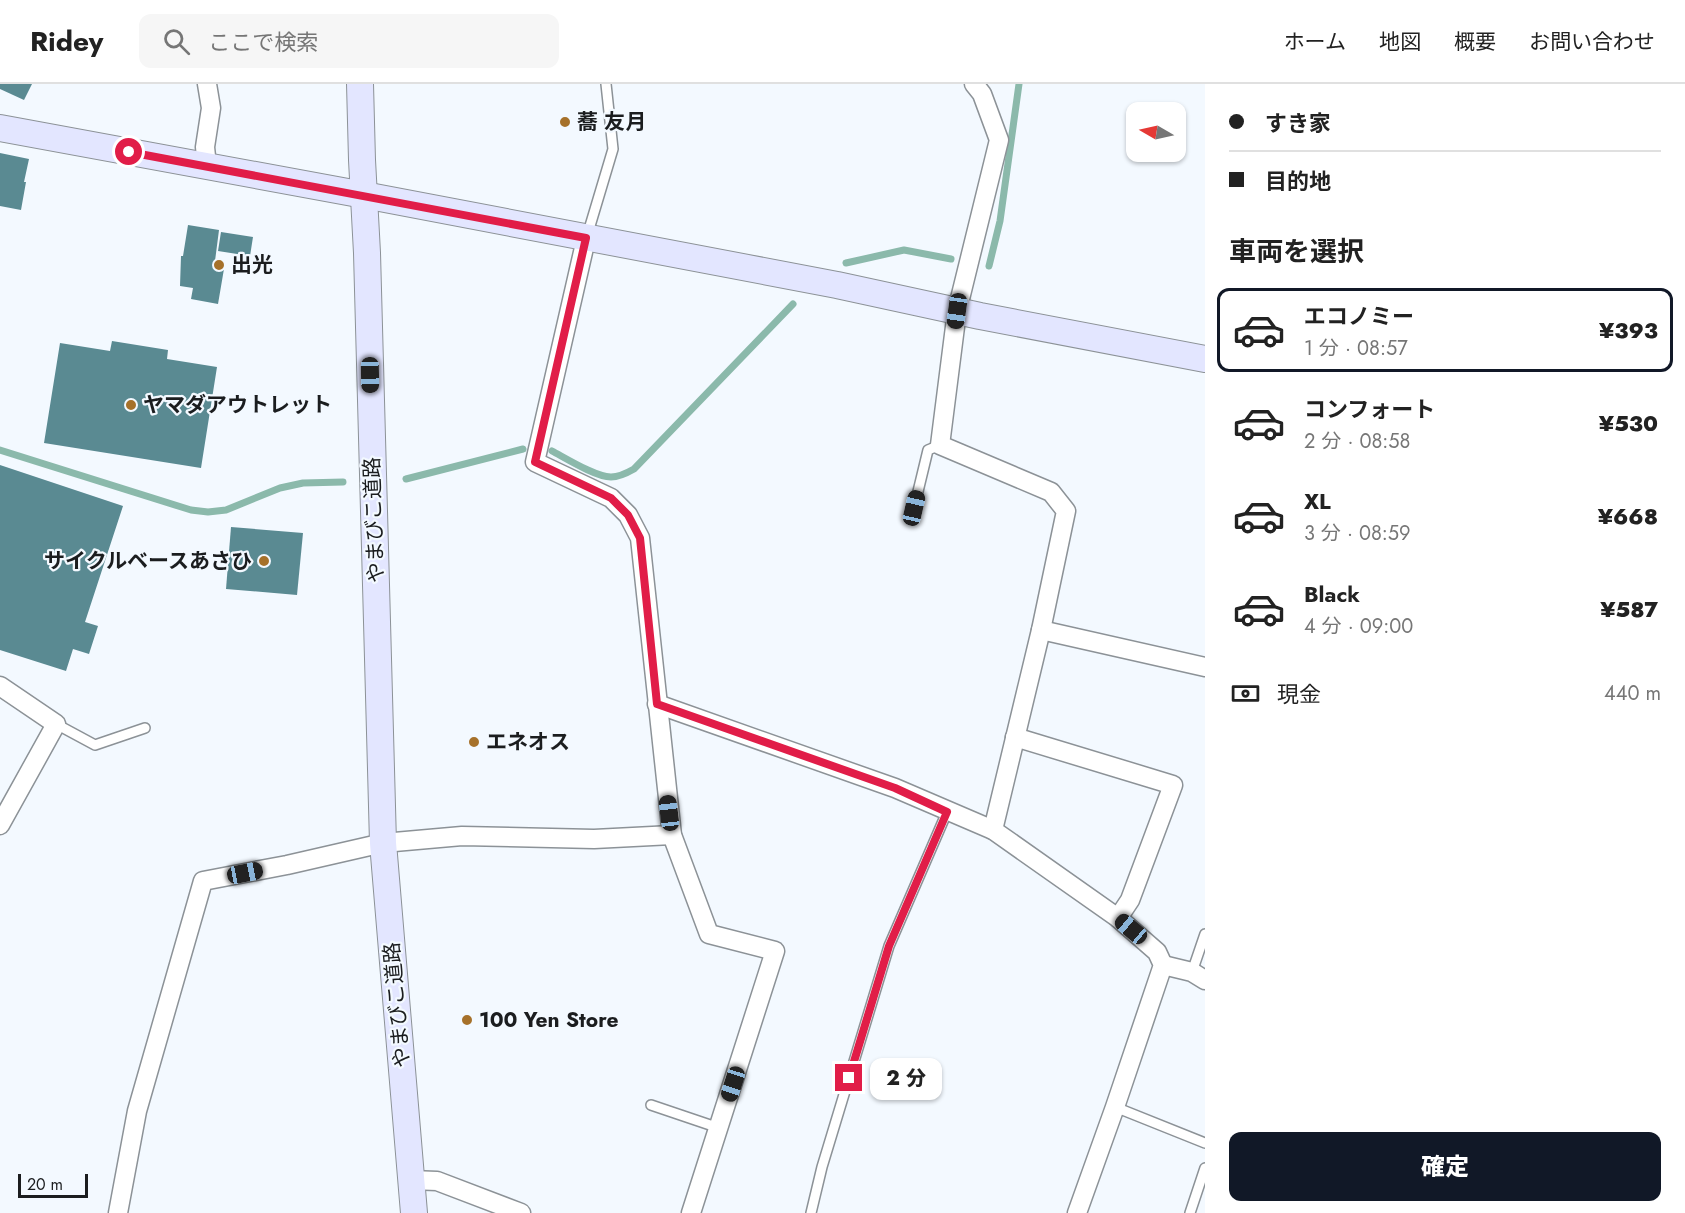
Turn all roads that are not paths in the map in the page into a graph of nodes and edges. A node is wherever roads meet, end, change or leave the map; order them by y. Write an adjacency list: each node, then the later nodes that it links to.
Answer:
1 (207, 84): 6 (street)
2 (360, 84): 7 (street, やまびこ道路)
3 (606, 84): 8 (lane)
4 (974, 84): 9 (street)
5 (0, 128): 6 (street)
6 (207, 166): 7 (street)
7 (364, 195): 8 (street); 24 (street, やまびこ道路)
8 (586, 238): 9 (street); 16 (street)
9 (957, 311): 10 (street); 11 (street)
10 (1205, 359)
11 (940, 445): 12 (lane); 13 (street)
12 (914, 508)
13 (1041, 630): 14 (street); 19 (street)
14 (1205, 667)
15 (0, 686): 17 (street)
16 (657, 704): 20 (street); 23 (street)
17 (56, 724): 18 (lane); 21 (street)
18 (145, 728)
19 (1015, 737): 22 (street); 25 (street)
20 (947, 812): 22 (street); 39 (lane)
21 (0, 825)
22 (993, 830): 25 (street)
23 (672, 835): 24 (street); 31 (street)
24 (383, 843): 34 (street, やまびこ道路); 35 (street)
25 (1118, 918): 27 (street)
26 (1205, 934): 28 (lane)
27 (1163, 965): 28 (street); 30 (street)
28 (1198, 976)
29 (651, 1105): 31 (lane)
30 (1115, 1107): 32 (lane); 40 (street)
31 (718, 1128): 38 (street)
32 (1205, 1143)
33 (1205, 1168): 41 (lane)
34 (411, 1180): 36 (street, やまびこ道路); 37 (street)
35 (118, 1213)
36 (414, 1213)
37 (521, 1213)
38 (691, 1213)
39 (811, 1213)
40 (1077, 1213)
41 (1190, 1213)

